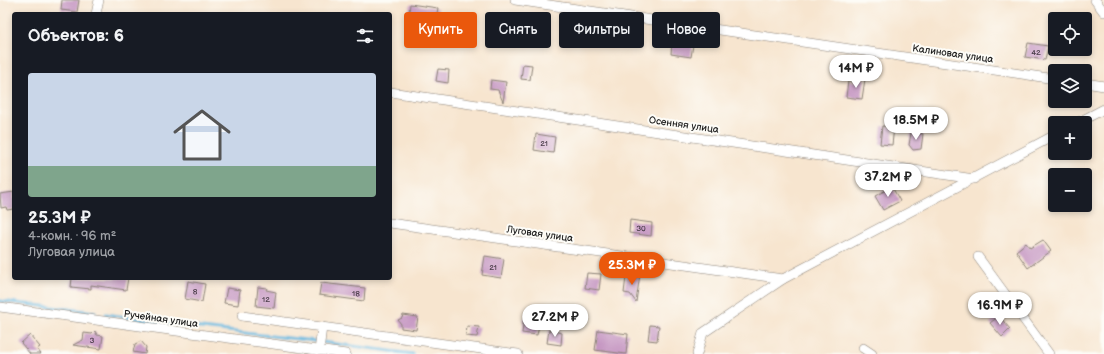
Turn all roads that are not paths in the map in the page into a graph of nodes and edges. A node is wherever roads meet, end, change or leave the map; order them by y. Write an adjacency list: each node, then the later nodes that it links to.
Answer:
1 (99, 0): 4 (street)
2 (515, 0): 6 (street, Калиновая улица)
3 (1096, 0): 5 (street)
4 (96, 12)
5 (1104, 12)
6 (1048, 78)
7 (1092, 84): 8 (street)
8 (1104, 86)
9 (392, 92): 13 (street, Осенняя улица)
10 (1104, 109): 11 (street)
11 (1090, 116)
12 (1048, 139): 13 (street)
13 (974, 179): 16 (street)
14 (392, 223): 16 (street, Луговая улица)
15 (978, 257): 26 (street)
16 (783, 279): 24 (street)
17 (0, 307): 21 (street, Ручейная улица)
18 (242, 316): 19 (street)
19 (322, 327): 21 (street); 23 (street)
20 (864, 348): 25 (street)
21 (319, 351): 22 (street, Ручейная улица)
22 (346, 354)
23 (518, 354)
24 (697, 354)
25 (872, 354)
26 (1049, 354)

